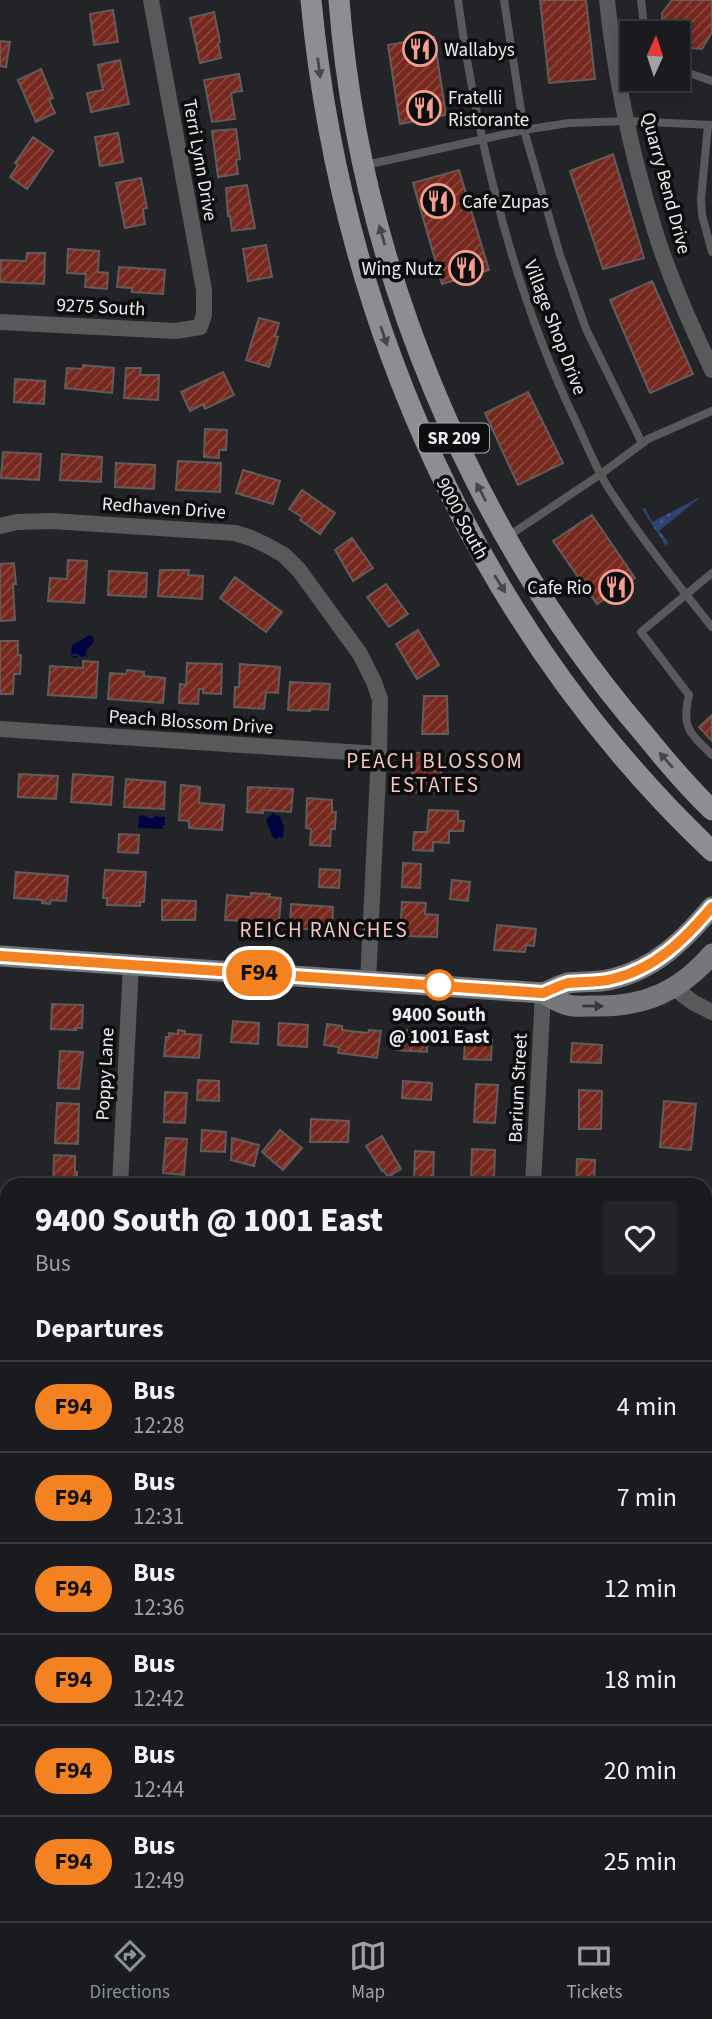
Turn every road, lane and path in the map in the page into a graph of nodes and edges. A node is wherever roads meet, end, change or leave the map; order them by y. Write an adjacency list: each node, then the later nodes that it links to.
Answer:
1 (151, 0): 18 (street, Terri Lynn Drive)
2 (311, 0): 32 (main road, 9000 South / SR 209, one-way to 32)
3 (339, 0): 15 (main road, 9000 South / SR 209)
4 (458, 0): 14 (lane, Village Shop Drive)
5 (504, 0): 13 (lane)
6 (607, 0): 11 (street, Quarry Bend Drive)
7 (641, 0): 8 (lane)
8 (644, 21)
9 (690, 73): 10 (lane)
10 (712, 80)
11 (627, 121): 12 (lane); 13 (lane); 19 (street, Quarry Bend Drive)
12 (710, 125): 16 (lane)
13 (524, 130): 14 (lane); 21 (lane)
14 (482, 140): 15 (lane); 22 (lane, Village Shop Drive)
15 (364, 165): 24 (main road, 9000 South / SR 209, one-way to 15)
16 (712, 252)
17 (0, 322): 18 (street, 9275 South)
18 (200, 327)
19 (712, 370)
20 (712, 411): 21 (lane)
21 (642, 443): 22 (lane)
22 (601, 474): 24 (lane); 26 (lane, Village Shop Drive)
23 (0, 526): 29 (street, Redhaven Drive)
24 (507, 537): 31 (main road, 9000 South / SR 209, one-way to 24)
25 (712, 573): 26 (lane)
26 (686, 595): 27 (lane, Village Shop Drive); 30 (lane)
27 (712, 627)
28 (0, 729): 29 (street, Peach Blossom Drive)
29 (379, 754): 37 (street, Redhaven Drive)
30 (712, 755)
31 (712, 810)
32 (712, 851)
33 (712, 907): 39 (main road)
34 (712, 954): 38 (main road)
35 (0, 956): 36 (main road)
36 (131, 964): 37 (main road); 41 (street, Poppy Lane)
37 (368, 981): 39 (main road)
38 (674, 988): 39 (main road, one-way to 38); 40 (street)
39 (543, 993): 42 (street, Barium Street)
40 (712, 1012)
41 (120, 1178)
42 (533, 1178)

